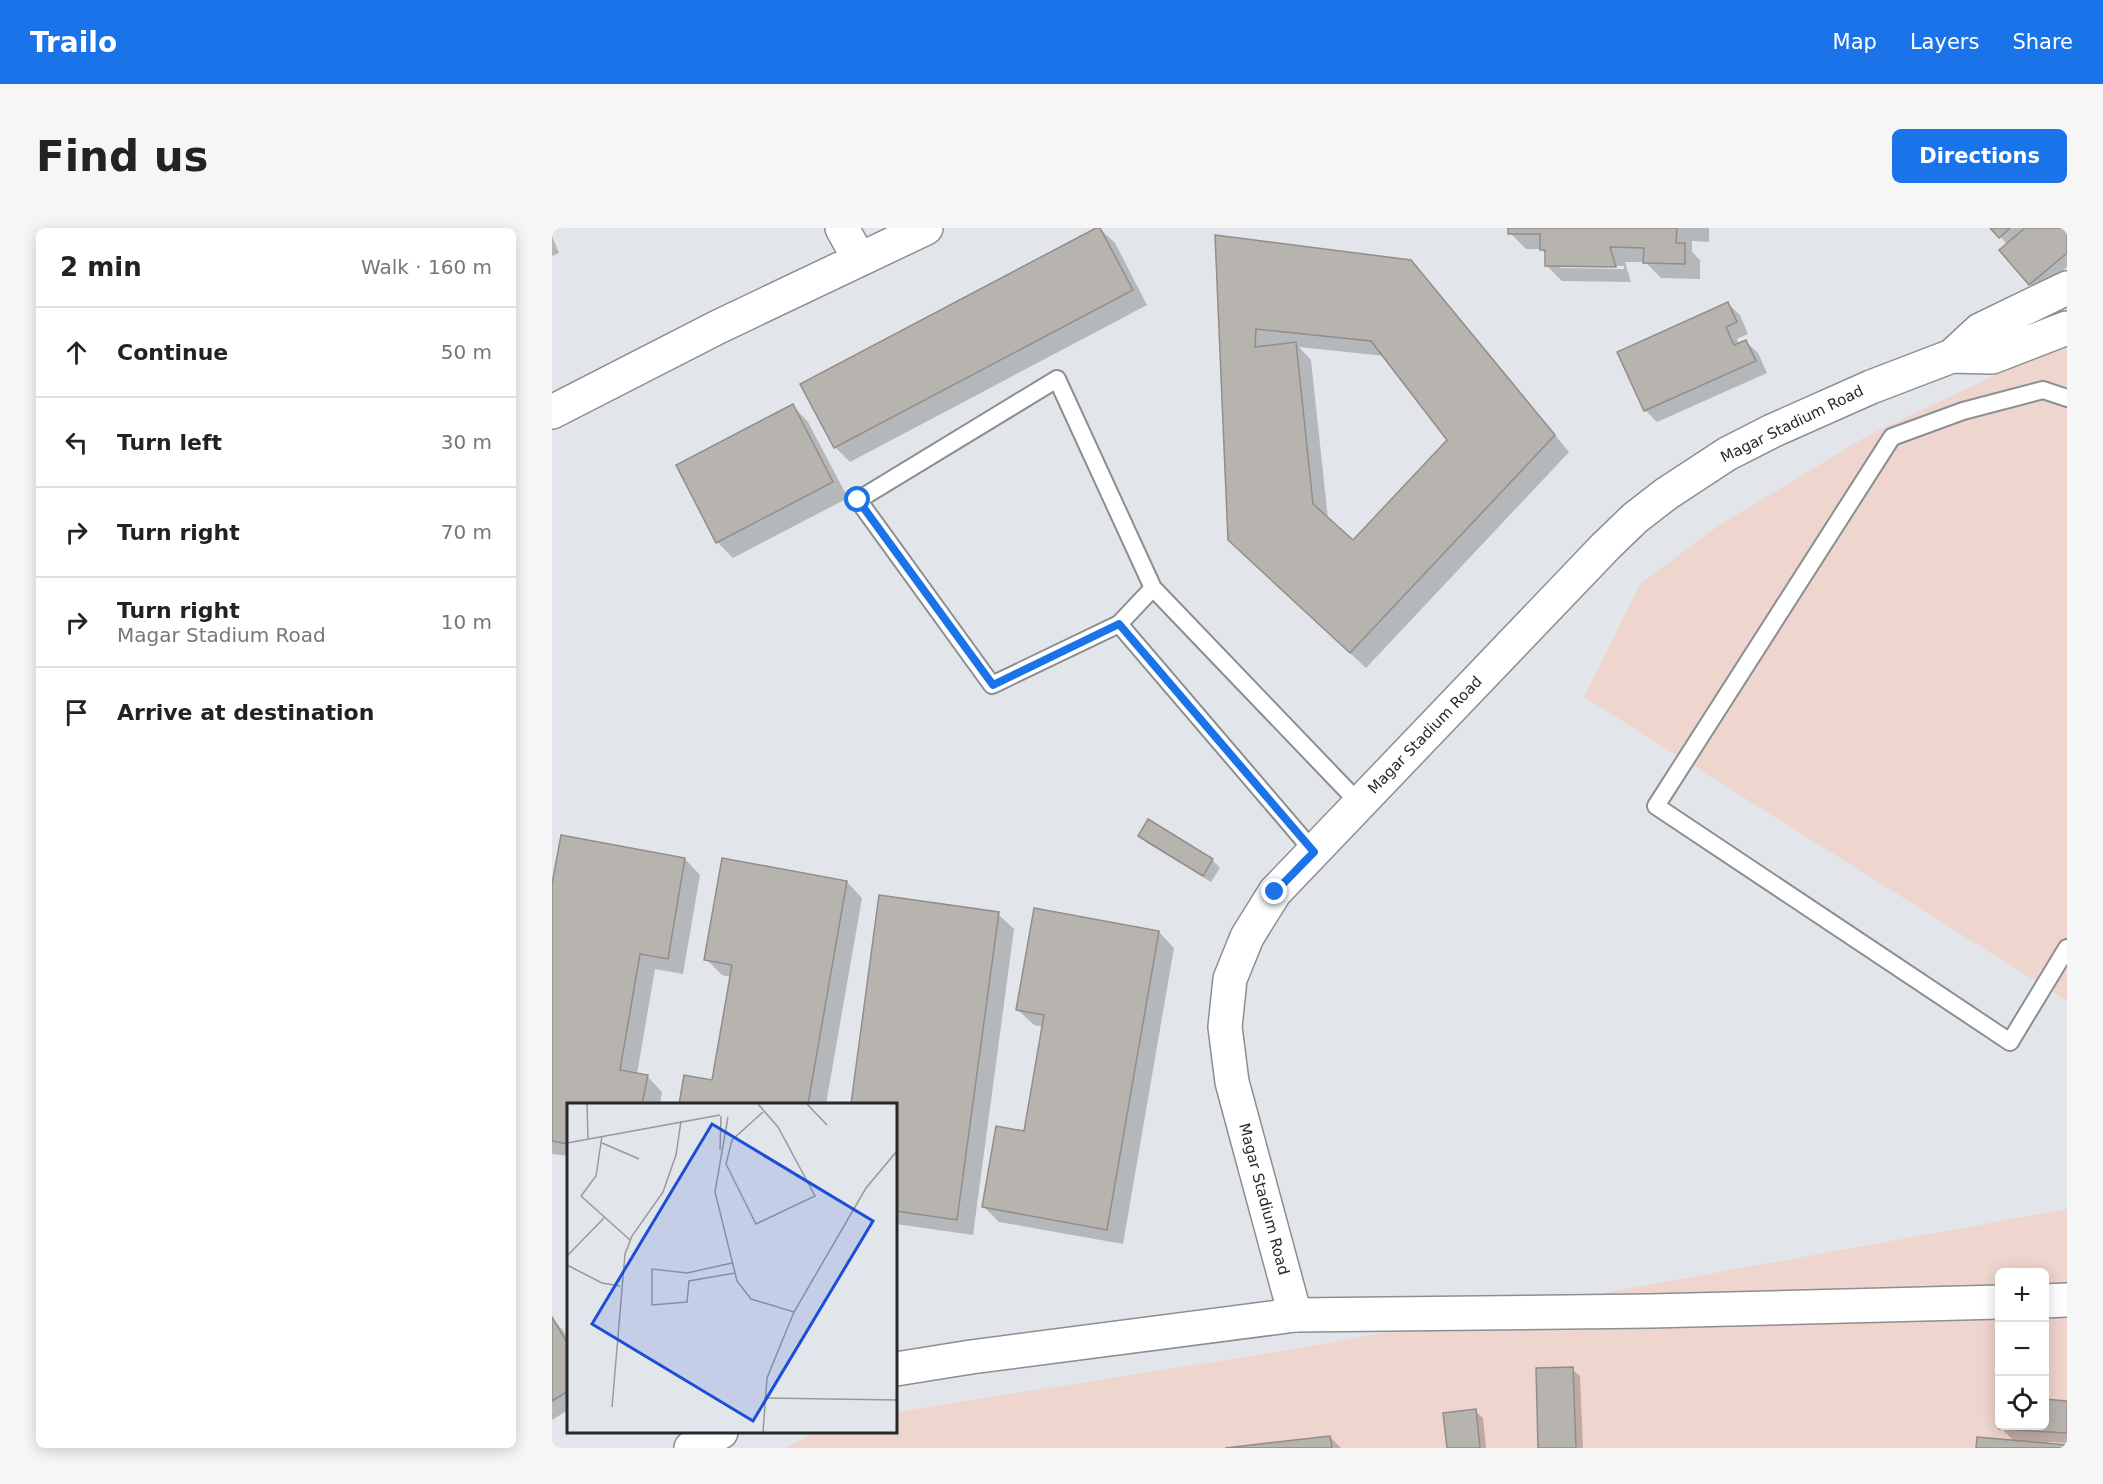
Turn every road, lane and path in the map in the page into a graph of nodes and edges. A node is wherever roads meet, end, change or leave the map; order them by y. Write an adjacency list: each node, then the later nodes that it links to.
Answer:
1 (843, 228): 3 (street)
2 (926, 228): 3 (street)
3 (859, 258): 8 (street)
4 (2067, 288): 6 (street, Magar Stadium Road)
5 (2067, 328): 6 (street, Magar Stadium Road)
6 (1952, 356): 11 (street, Magar Stadium Road)
7 (2067, 398): 13 (lane)
8 (552, 412)
9 (1153, 588): 10 (lane); 10 (lane); 11 (lane)
10 (1119, 624): 12 (lane)
11 (1360, 804): 12 (street, Magar Stadium Road)
12 (1314, 852): 17 (street, Magar Stadium Road)
13 (2067, 948)
14 (2067, 1300): 15 (street)
15 (2049, 1301)
16 (1995, 1302): 17 (street)
17 (1296, 1315): 18 (street)
18 (897, 1369)

